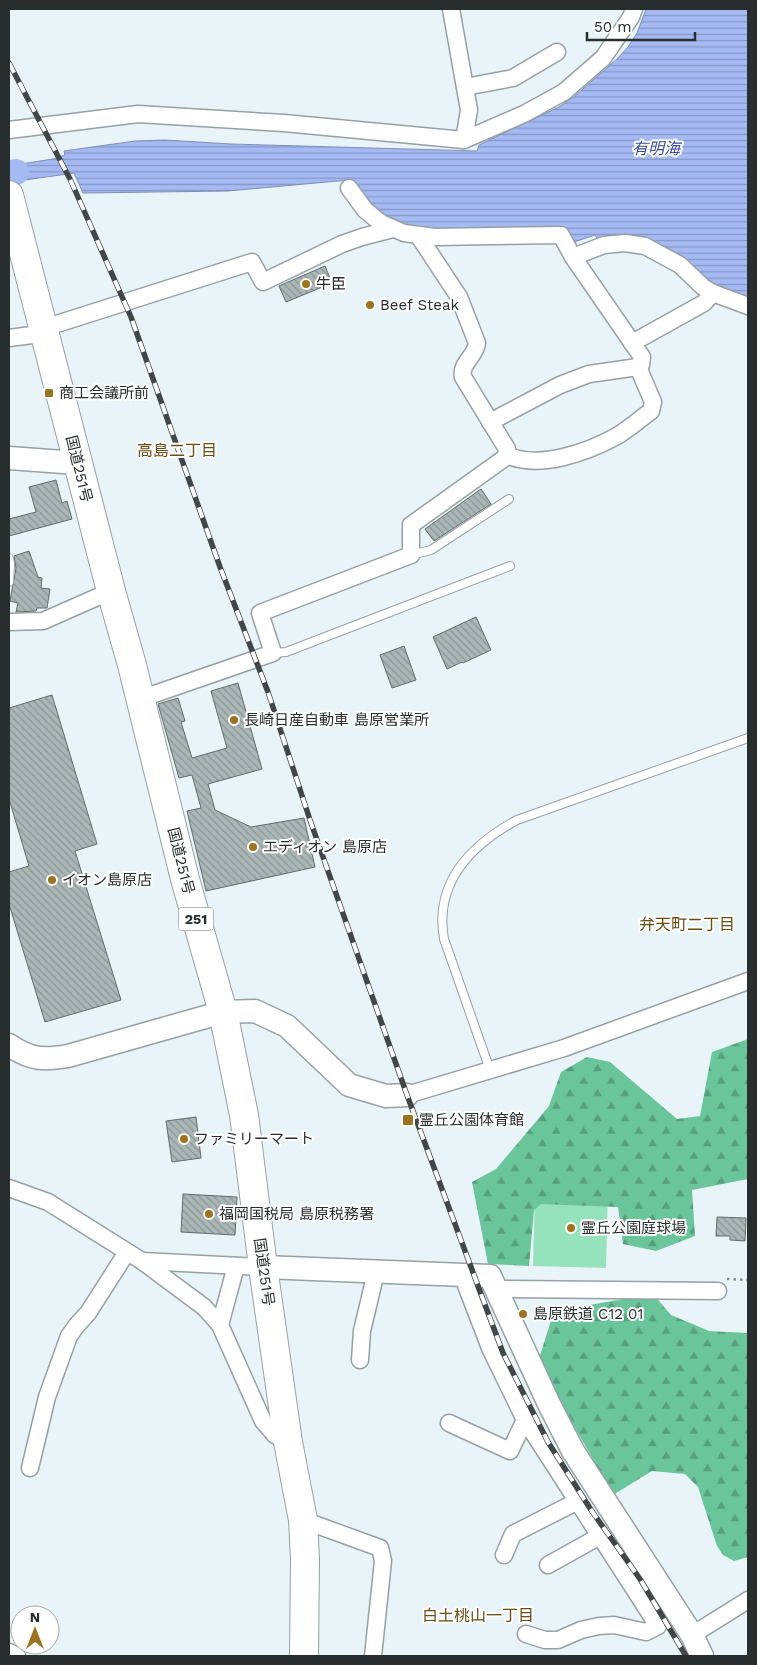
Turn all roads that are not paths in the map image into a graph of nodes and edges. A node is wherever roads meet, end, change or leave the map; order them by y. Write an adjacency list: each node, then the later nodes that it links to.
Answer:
1 (450, 9): 4 (street)
2 (634, 9): 6 (street)
3 (557, 52): 4 (street)
4 (465, 87): 6 (street)
5 (9, 130): 6 (street)
6 (464, 140)
7 (349, 188): 9 (street)
8 (9, 195): 14 (highway, 国道251号 / 251)
9 (393, 229): 10 (street); 14 (street)
10 (418, 235): 11 (street); 18 (street)
11 (573, 257): 12 (street); 16 (street)
12 (713, 293): 13 (street); 16 (street)
13 (748, 306)
14 (44, 328): 15 (street); 21 (highway, 国道251号 / 251)
15 (9, 338)
16 (632, 343): 17 (street)
17 (638, 368): 18 (street); 19 (street)
18 (490, 422): 19 (street)
19 (507, 455): 23 (street)
20 (9, 458): 21 (street)
21 (77, 463): 27 (highway, 国道251号 / 251)
22 (509, 500): 23 (lane)
23 (411, 555): 29 (street)
24 (9, 558): 26 (lane)
25 (510, 566): 29 (lane)
26 (9, 582)
27 (111, 592): 28 (street); 30 (highway, 国道251号 / 251)
28 (9, 622)
29 (273, 653): 30 (street)
30 (140, 699): 33 (highway, 国道251号 / 251)
31 (748, 738): 35 (lane)
32 (748, 980): 35 (street)
33 (223, 1012): 34 (street); 36 (street); 41 (highway, 国道251号 / 251)
34 (9, 1045)
35 (490, 1071): 36 (street)
36 (407, 1095)
37 (9, 1188): 38 (street)
38 (127, 1252): 39 (street); 51 (street)
39 (142, 1261): 40 (street); 46 (street)
40 (236, 1266): 41 (street); 46 (street)
41 (263, 1267): 42 (street); 50 (highway, 国道251号 / 251)
42 (376, 1272): 43 (street); 47 (street)
43 (462, 1275): 44 (street); 48 (street)
44 (496, 1289): 45 (street); 59 (street)
45 (718, 1290)
46 (220, 1325): 50 (street)
47 (360, 1360)
48 (525, 1420): 49 (street); 52 (street)
49 (449, 1424)
50 (288, 1442): 53 (highway, 国道251号 / 251)
51 (30, 1468)
52 (578, 1501): 54 (street); 55 (street)
53 (303, 1520): 62 (highway, 国道251号 / 251); 63 (street)
54 (600, 1536): 56 (street); 58 (street)
55 (504, 1556)
56 (548, 1565)
57 (748, 1600): 59 (street)
58 (526, 1634)
59 (692, 1635): 64 (street)
60 (9, 1652): 61 (street)
61 (17, 1656)
62 (304, 1656)
63 (373, 1656)
64 (702, 1656)

